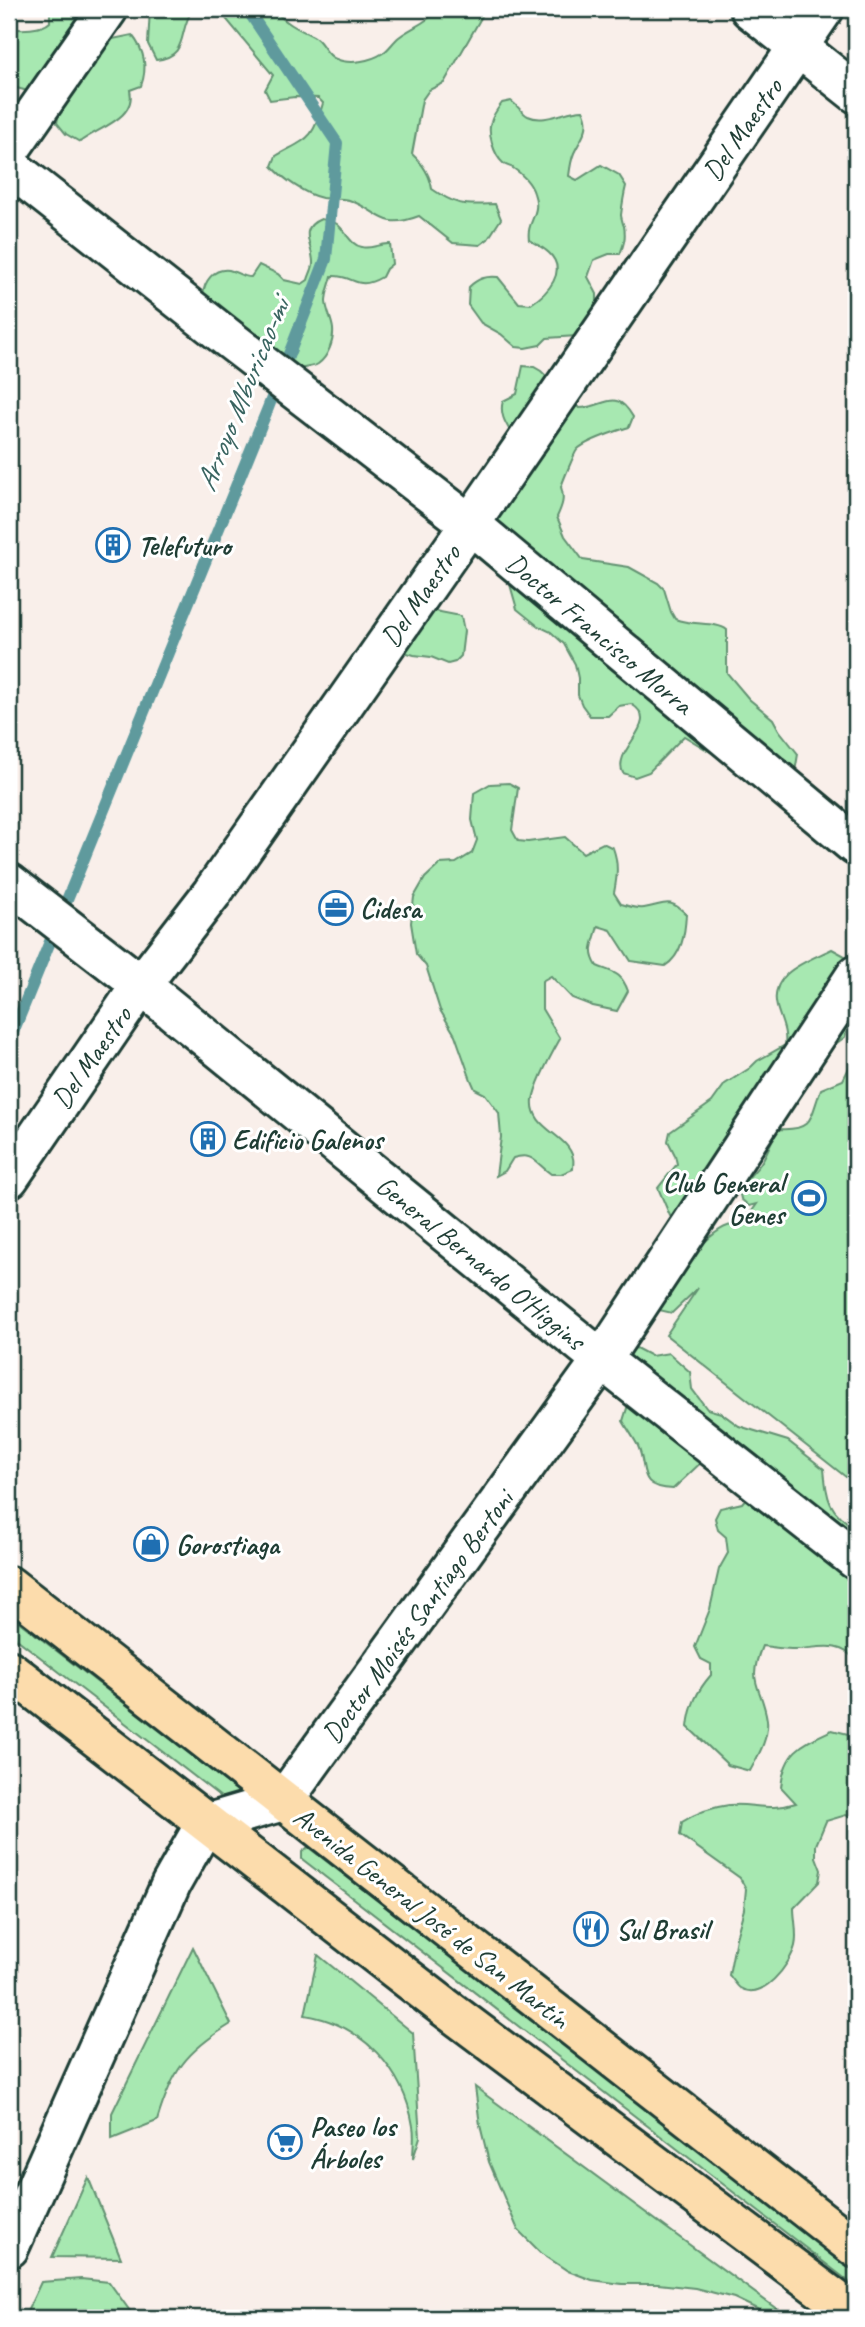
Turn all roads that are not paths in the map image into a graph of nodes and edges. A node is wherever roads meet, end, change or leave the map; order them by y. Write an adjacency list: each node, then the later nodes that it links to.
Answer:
1 (108, 9): 6 (street)
2 (750, 9): 4 (street)
3 (824, 9): 4 (street, Del Maestro)
4 (799, 48): 5 (street); 8 (street, Del Maestro)
5 (856, 93)
6 (9, 151)
7 (9, 166): 8 (street, Doctor Francisco Morra)
8 (470, 524): 9 (street, Doctor Francisco Morra); 12 (street, Del Maestro)
9 (856, 846)
10 (9, 883): 12 (street, General Bernardo O'Higgins)
11 (856, 975): 14 (street, Doctor Moisés Santiago Bertoni)
12 (141, 985): 13 (street, Del Maestro); 14 (street, General Bernardo O'Higgins)
13 (9, 1178)
14 (602, 1360): 15 (street, General Bernardo O'Higgins); 18 (street, Doctor Moisés Santiago Bertoni)
15 (856, 1560)
16 (9, 1586): 18 (highway, Avenida General José de San Martín)
17 (9, 1670): 19 (highway)
18 (283, 1801): 19 (street); 21 (highway, Avenida General José de San Martín)
19 (205, 1824): 20 (street); 22 (highway)
20 (9, 2248)
21 (856, 2248)
22 (856, 2315)

